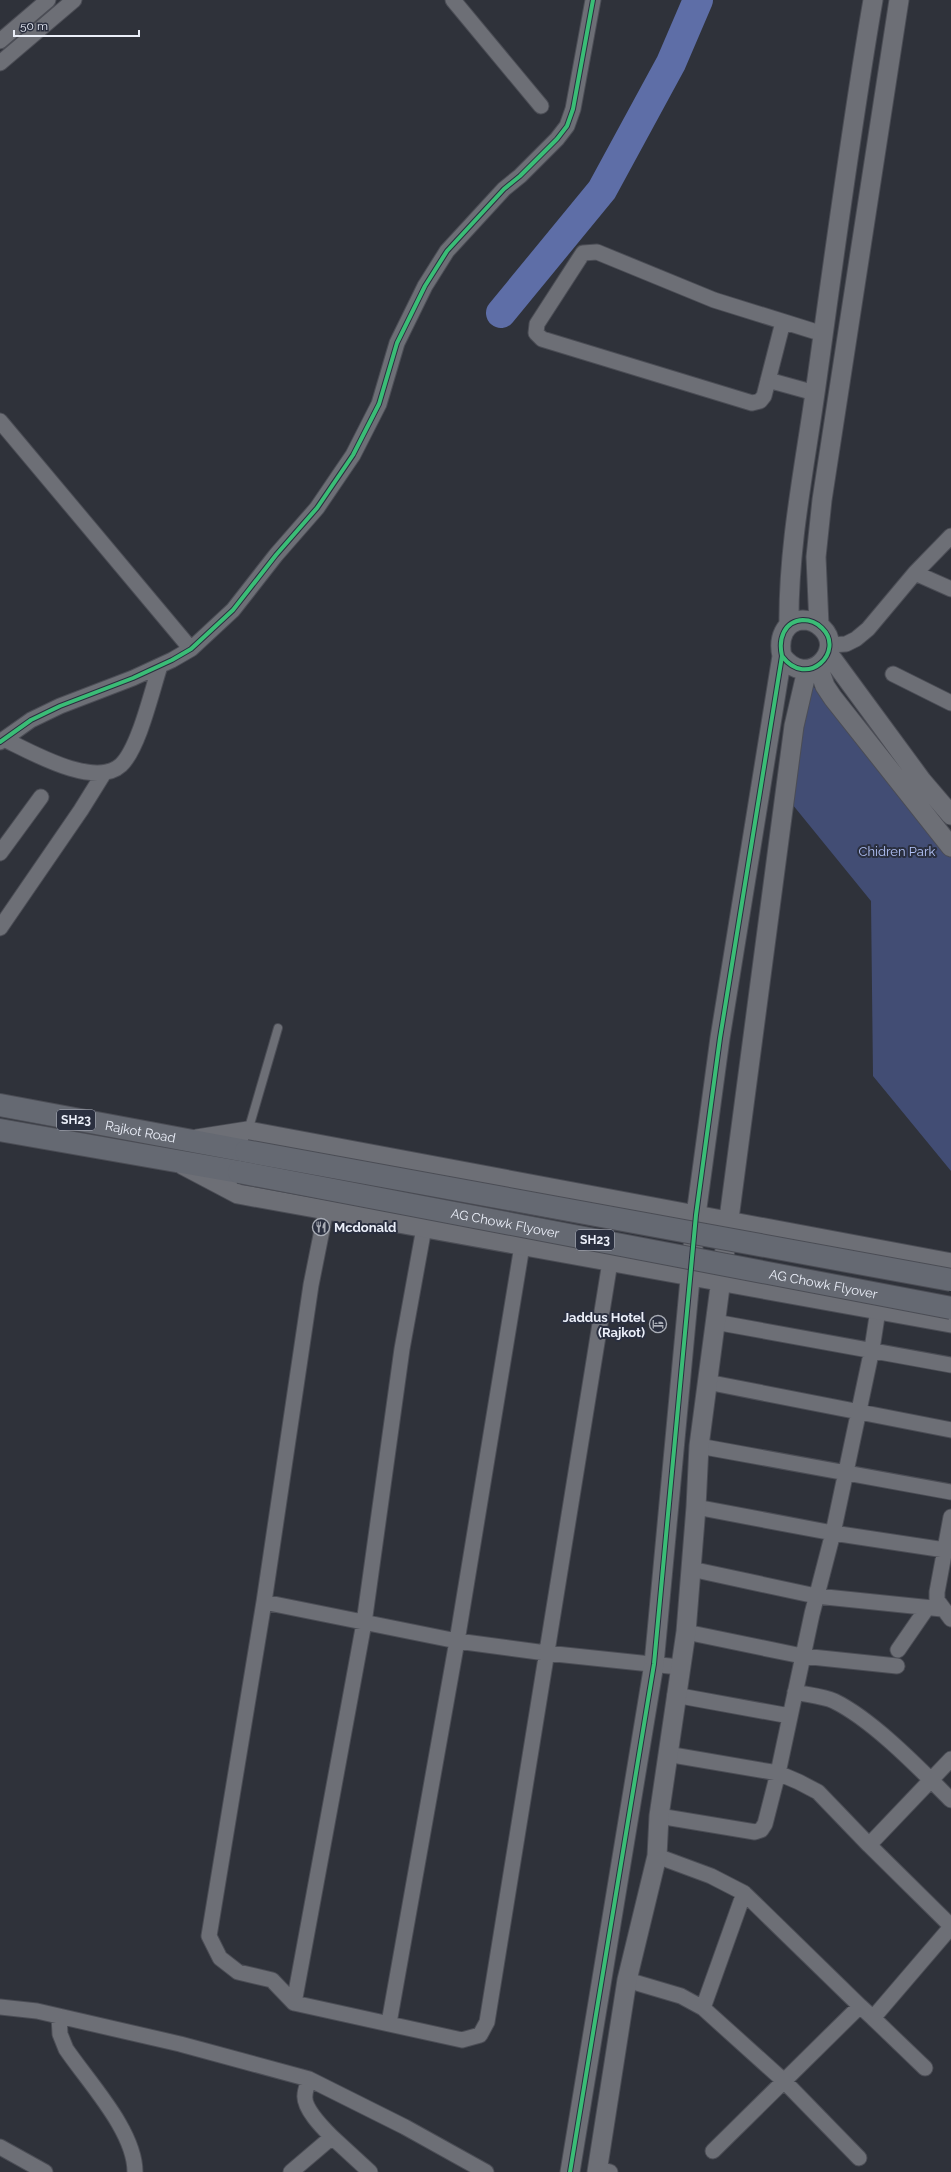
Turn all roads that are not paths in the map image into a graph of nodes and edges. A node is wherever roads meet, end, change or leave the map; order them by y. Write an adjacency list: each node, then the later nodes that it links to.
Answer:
1 (48, 0): 7 (street)
2 (74, 0): 8 (street)
3 (453, 0): 9 (street)
4 (593, 0): 20 (street)
5 (873, 0): 11 (street)
6 (899, 0): 19 (street)
7 (0, 41)
8 (0, 62)
9 (541, 106)
10 (783, 322): 11 (street); 12 (street); 12 (street)
11 (823, 334): 13 (street)
12 (768, 380): 13 (street)
13 (815, 394): 18 (street)
14 (0, 421): 20 (street)
15 (951, 536): 16 (street)
16 (915, 572): 17 (street); 22 (street)
17 (951, 589)
18 (789, 625): 19 (street); 21 (street)
19 (819, 625): 22 (street)
20 (191, 649): 23 (street)
21 (782, 656): 22 (street); 40 (street)
22 (820, 659): 29 (street); 30 (street); 41 (street)
23 (160, 666): 26 (street); 27 (street)
24 (893, 674): 25 (street)
25 (951, 703)
26 (2, 740): 27 (street)
27 (104, 773): 32 (street)
28 (41, 796): 31 (street)
29 (951, 815)
30 (951, 847)
31 (0, 853)
32 (0, 928)
33 (278, 1028): 37 (lane)
34 (0, 1105): 36 (main road, Rajkot Road / SH23)
35 (0, 1130): 38 (main road, Rajkot Road / SH23)
36 (187, 1141): 37 (main road, AG Chowk Flyover / SH23)
37 (247, 1141): 40 (street); 47 (main road, AG Chowk Flyover / SH23, bridge)
38 (178, 1162): 39 (street); 49 (main road, AG Chowk Flyover / SH23, bridge)
39 (326, 1210): 42 (street); 67 (street)
40 (696, 1215): 41 (street); 46 (street)
41 (729, 1220): 45 (street); 48 (street)
42 (424, 1228): 43 (street); 69 (street)
43 (522, 1246): 44 (street); 71 (street)
44 (610, 1262): 46 (street); 73 (street)
45 (951, 1264)
46 (689, 1276): 48 (street); 75 (street)
47 (951, 1280)
48 (721, 1282): 50 (street); 51 (street)
49 (951, 1308)
50 (878, 1310): 52 (street); 53 (street)
51 (715, 1322): 53 (street); 55 (street)
52 (951, 1323)
53 (872, 1349): 54 (street); 56 (street)
54 (951, 1365)
55 (707, 1382): 56 (street); 58 (street)
56 (858, 1412): 57 (street); 59 (street)
57 (951, 1430)
58 (699, 1446): 59 (street); 61 (street)
59 (845, 1472): 60 (street); 63 (street)
60 (951, 1492)
61 (696, 1507): 63 (street); 65 (street)
62 (951, 1517): 64 (street)
63 (833, 1533): 64 (street); 66 (street)
64 (945, 1550): 68 (street)
65 (691, 1569): 66 (street); 70 (street)
66 (816, 1596): 68 (street); 74 (street)
67 (264, 1602): 69 (street); 92 (street)
68 (940, 1612): 72 (street)
69 (364, 1624): 71 (street); 92 (street)
70 (686, 1632): 74 (street); 77 (street)
71 (457, 1641): 73 (street); 98 (street)
72 (898, 1650)
73 (546, 1653): 75 (street); 98 (street)
74 (802, 1656): 76 (street); 78 (street)
75 (654, 1664): 77 (street); 112 (street)
76 (897, 1666)
77 (679, 1667): 79 (street)
78 (795, 1692): 80 (street); 84 (street)
79 (675, 1695): 80 (street); 81 (street)
80 (790, 1716): 83 (street)
81 (667, 1754): 83 (street); 86 (street)
82 (951, 1759): 84 (street)
83 (778, 1773): 86 (street); 87 (street)
84 (932, 1781): 85 (street); 87 (street)
85 (951, 1800)
86 (659, 1816): 88 (street)
87 (870, 1845): 90 (street)
88 (656, 1856): 89 (street); 91 (street)
89 (744, 1893): 93 (street); 95 (street)
90 (951, 1926): 97 (street)
91 (627, 1980): 95 (street); 106 (street)
92 (294, 2003): 98 (street)
93 (860, 2006): 97 (street); 101 (street)
94 (0, 2007): 96 (street)
95 (703, 2008): 101 (street)
96 (59, 2016): 100 (street); 108 (street)
97 (873, 2018): 99 (street)
98 (389, 2023)
99 (924, 2068)
100 (309, 2079): 102 (street); 111 (street)
101 (784, 2080): 104 (street); 105 (street)
102 (332, 2138): 109 (street); 110 (street)
103 (0, 2147): 107 (street)
104 (713, 2151)
105 (858, 2158)
106 (602, 2171)
107 (45, 2172)
108 (135, 2172)
109 (291, 2172)
110 (370, 2172)
111 (486, 2172)
112 (570, 2172)

